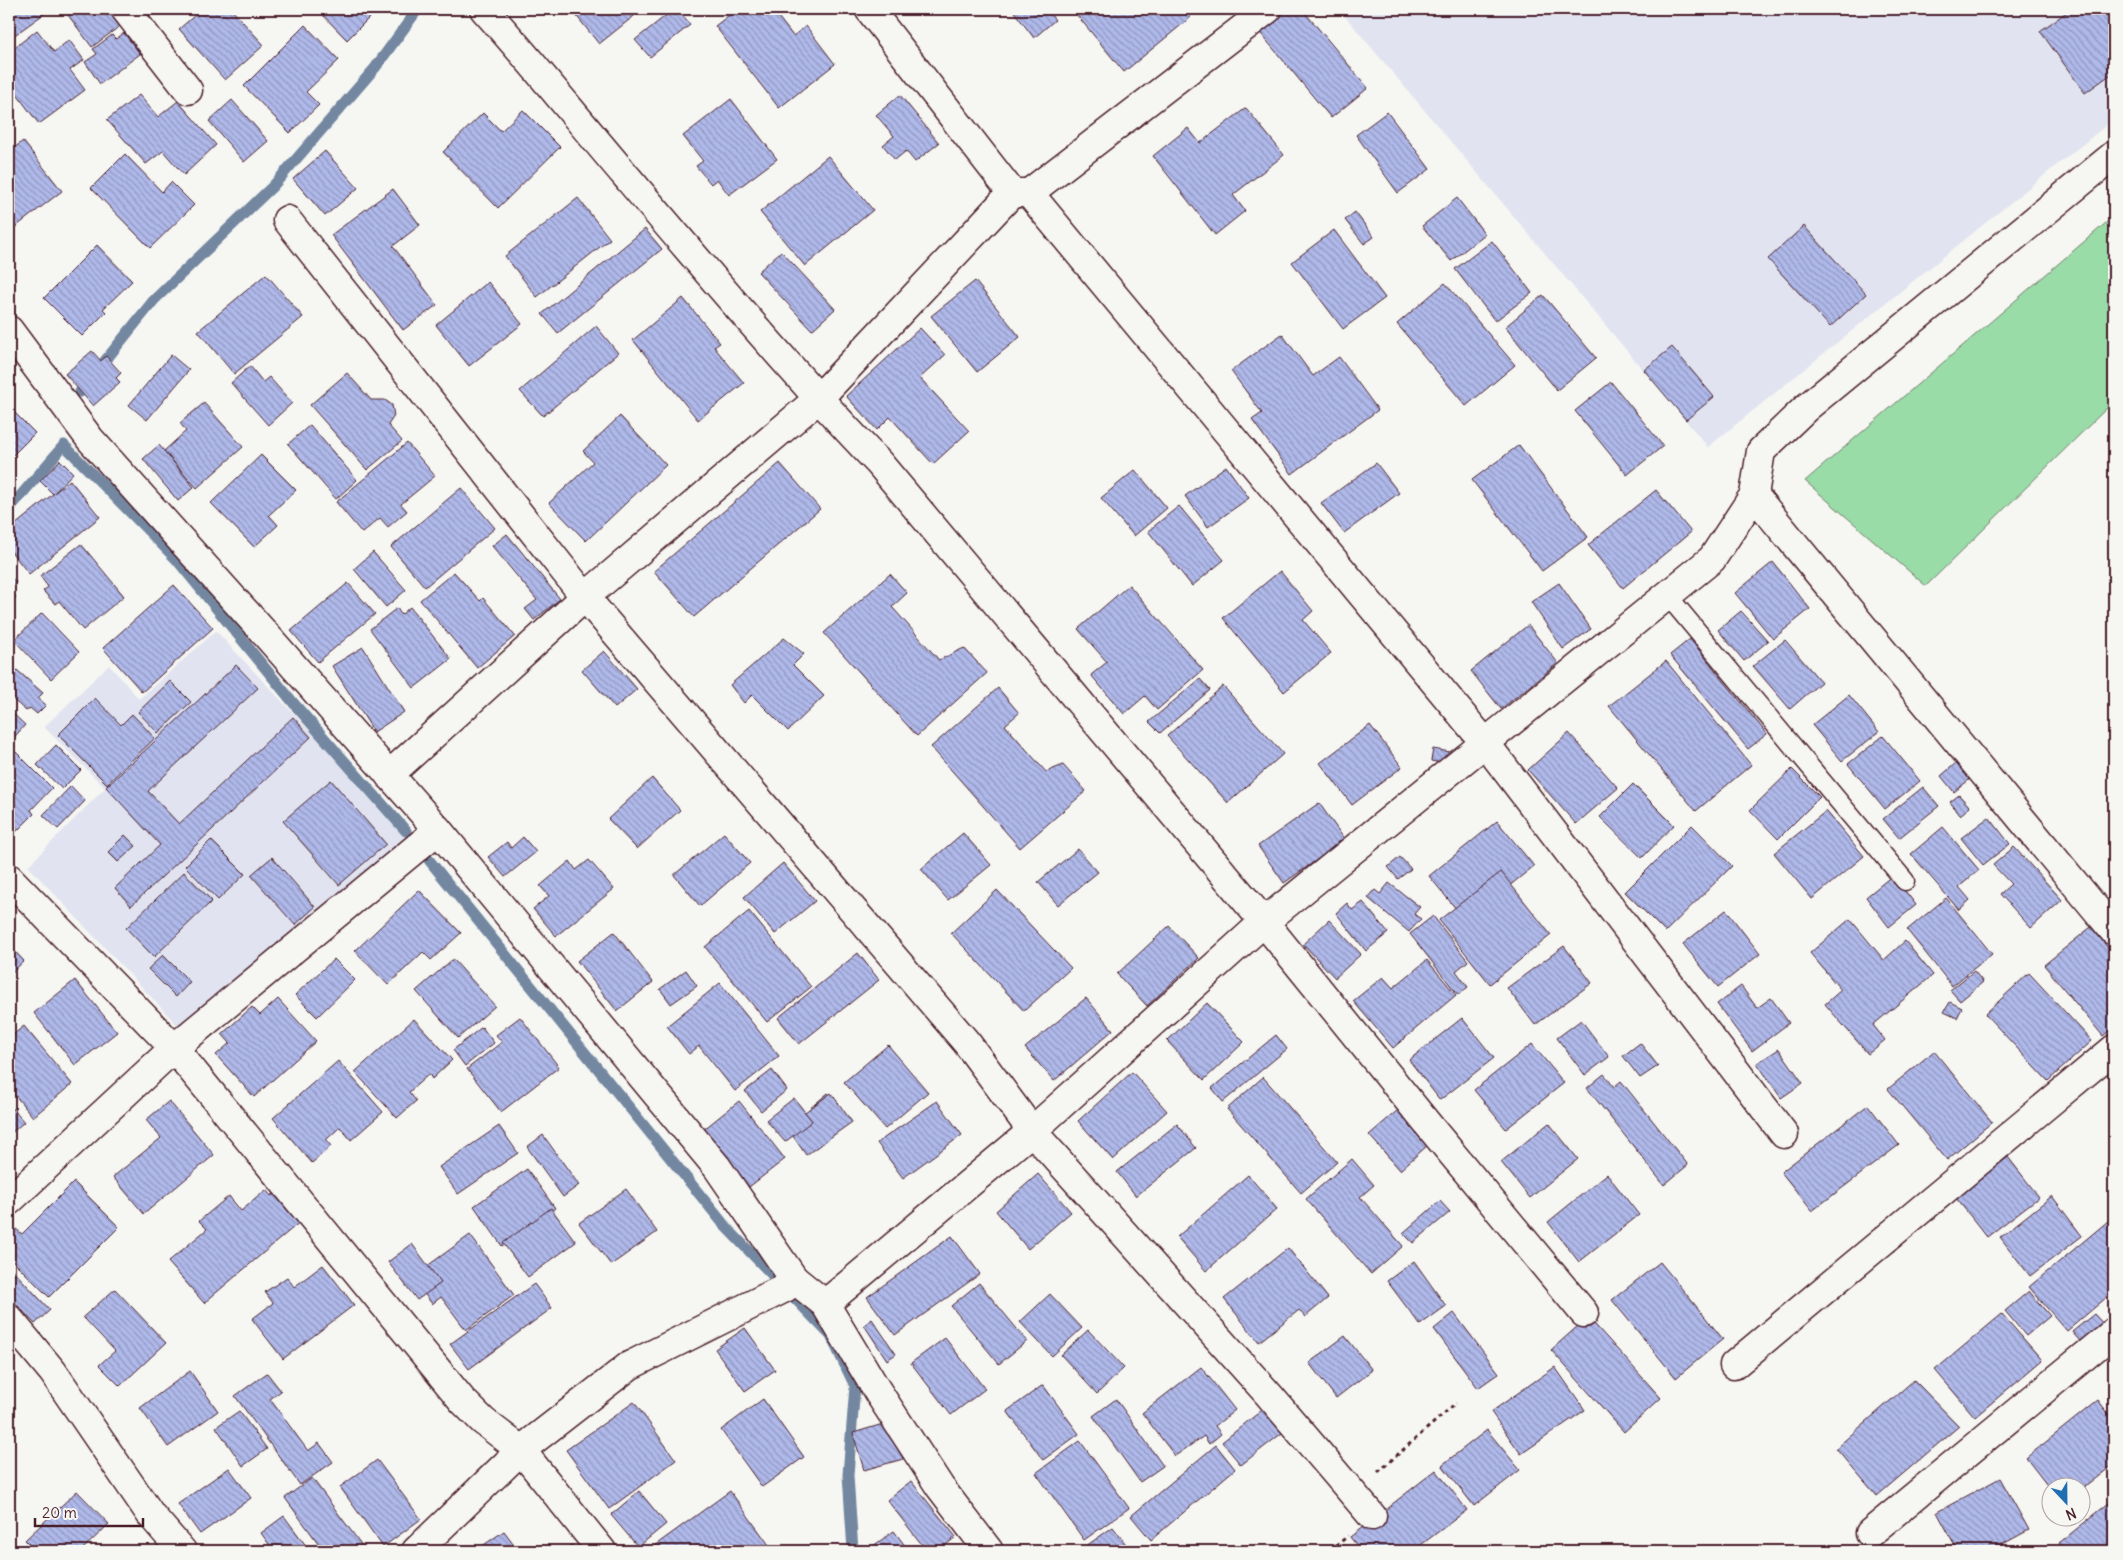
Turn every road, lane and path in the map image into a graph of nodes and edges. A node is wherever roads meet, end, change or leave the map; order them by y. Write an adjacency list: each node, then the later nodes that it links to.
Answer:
1 (125, 9): 5 (street)
2 (484, 9): 10 (street)
3 (870, 9): 7 (street)
4 (1268, 9): 7 (street)
5 (188, 90)
6 (2114, 155): 11 (street)
7 (1021, 193): 10 (street); 14 (street)
8 (287, 220): 13 (street)
9 (9, 330): 15 (street)
10 (818, 399): 13 (street); 19 (street)
11 (1754, 495): 12 (street); 20 (street)
12 (1668, 596): 14 (street); 18 (lane)
13 (585, 597): 15 (street); 23 (street)
14 (1486, 744): 19 (street); 24 (street)
15 (389, 776): 16 (street)
16 (438, 830): 21 (street); 26 (street)
17 (9, 878): 21 (street)
18 (1905, 881)
19 (1264, 922): 23 (street); 28 (street)
20 (2114, 931)
21 (174, 1048): 25 (street); 33 (street)
22 (2114, 1049): 31 (street)
23 (1032, 1131): 27 (street); 34 (street)
24 (1784, 1134)
25 (9, 1201)
26 (794, 1278): 27 (street); 33 (street)
27 (825, 1304): 39 (street)
28 (1584, 1314)
29 (9, 1319): 36 (street)
30 (2114, 1332): 35 (street)
31 (1734, 1364)
32 (1456, 1403): 34 (path)
33 (521, 1450): 37 (street); 38 (street)
34 (1372, 1516): 40 (path)
35 (1870, 1533)
36 (182, 1551)
37 (416, 1551)
38 (602, 1551)
39 (989, 1551)
40 (1329, 1551)

